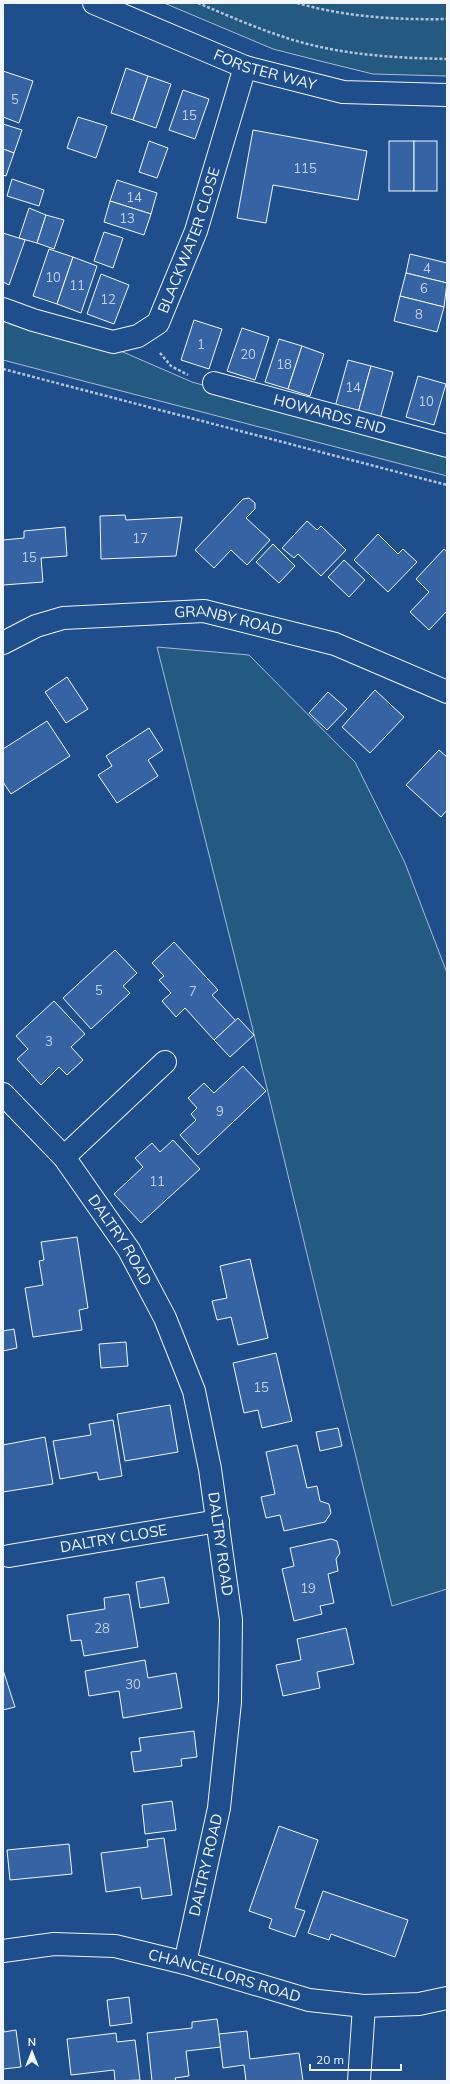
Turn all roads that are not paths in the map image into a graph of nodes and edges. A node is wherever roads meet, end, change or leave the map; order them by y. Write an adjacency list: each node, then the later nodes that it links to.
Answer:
1 (94, 3): 2 (street, FORSTER WAY)
2 (245, 67): 3 (street, FORSTER WAY); 4 (street, BLACKWATER CLOSE)
3 (447, 95)
4 (3, 309)
5 (214, 383): 6 (street, HOWARDS END)
6 (447, 446)
7 (3, 644): 8 (street, GRANBY ROAD)
8 (447, 692)
9 (165, 1062): 11 (street)
10 (3, 1094): 11 (street, DALTRY ROAD)
11 (64, 1157): 12 (street, DALTRY ROAD)
12 (218, 1521): 13 (street, DALTRY CLOSE); 15 (street, DALTRY ROAD)
13 (9, 1556)
14 (3, 1952): 15 (street, CHANCELLORS ROAD)
15 (185, 1963): 17 (street, CHANCELLORS ROAD)
16 (447, 1998): 17 (street, CHANCELLORS ROAD)
17 (364, 2006): 18 (street)
18 (359, 2081)

